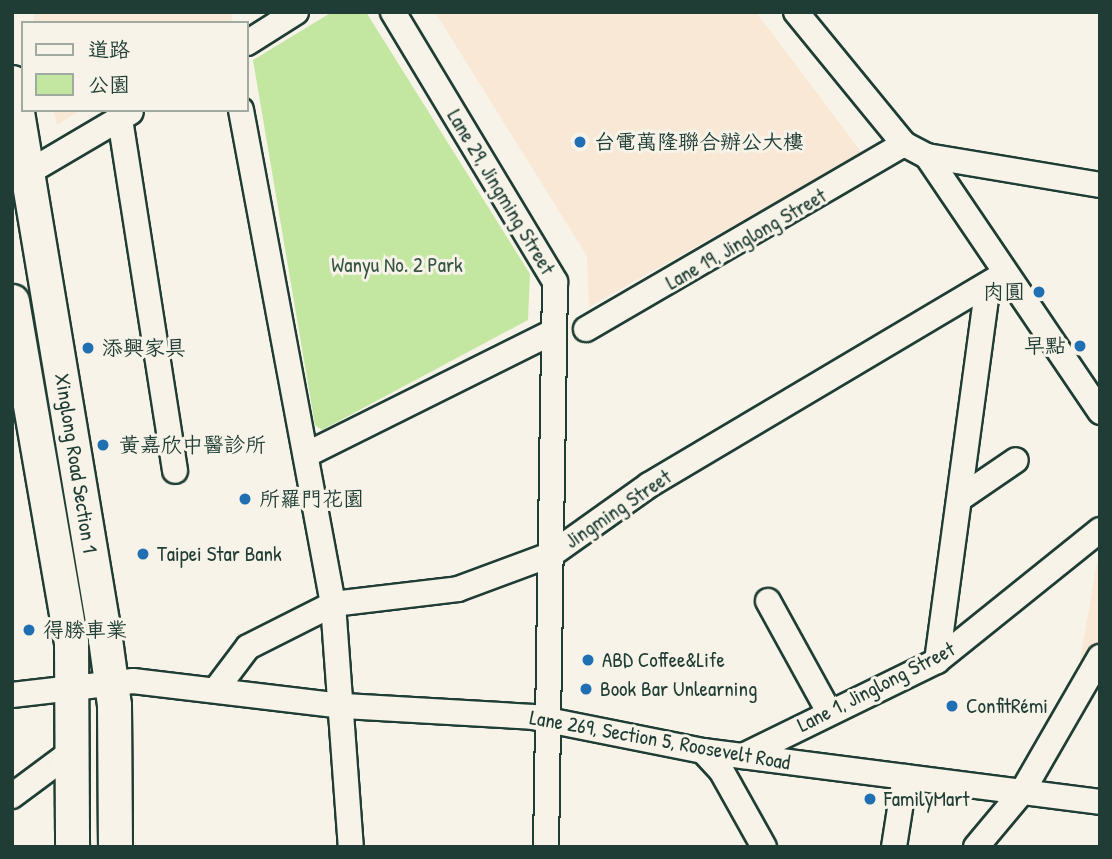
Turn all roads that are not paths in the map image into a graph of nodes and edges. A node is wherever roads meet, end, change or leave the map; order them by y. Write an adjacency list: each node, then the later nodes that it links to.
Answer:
1 (296, 12): 4 (street)
2 (393, 12): 16 (street, Lane 29, Jingming Street)
3 (796, 12): 8 (street)
4 (248, 42)
5 (12, 82): 10 (main road, Xinglong Road Section 1)
6 (241, 112): 18 (street)
7 (127, 114): 10 (street); 20 (street)
8 (904, 144): 9 (street); 15 (street, Lane 19, Jinglong Street)
9 (927, 156): 11 (street); 12 (street)
10 (29, 172): 28 (main road, Xinglong Road Section 1)
11 (1100, 185)
12 (1006, 274): 13 (street, Jingming Street); 17 (street)
13 (986, 290): 21 (street); 23 (street, Jingming Street)
14 (12, 301): 29 (main road, Xinglong Road Section 1)
15 (586, 329)
16 (553, 332): 18 (street); 23 (street, Lane 29, Jingming Street)
17 (1100, 412)
18 (306, 455): 25 (street)
19 (1016, 460): 21 (street)
20 (175, 471)
21 (962, 497): 27 (street)
22 (1100, 530): 27 (street, Lane 1, Jinglong Street)
23 (552, 554): 25 (street, Jingming Street); 34 (street, Lane 29, Jingming Street)
24 (768, 601): 33 (street)
25 (332, 604): 30 (street, Jingming Street); 32 (street)
26 (1100, 657): 39 (street)
27 (937, 661): 33 (street, Lane 1, Jinglong Street)
28 (109, 681): 29 (street); 30 (street); 43 (main road, Xinglong Road Section 1)
29 (70, 687): 31 (street); 36 (main road, Xinglong Road Section 1)
30 (218, 688): 32 (street)
31 (12, 695)
32 (344, 706): 34 (street, Lane 269, Section 5, Roosevelt Road); 44 (street)
33 (829, 712): 37 (street, Lane 1, Jinglong Street)
34 (546, 719): 35 (street, Lane 269, Section 5, Roosevelt Road); 45 (street, Lane 29, Jingming Street)
35 (703, 751): 37 (street, Lane 269, Section 5, Roosevelt Road); 46 (street)
36 (70, 753): 40 (street); 42 (main road, Xinglong Road Section 1)
37 (743, 757): 38 (street, Lane 269, Section 5, Roosevelt Road)
38 (905, 777): 39 (street, Lane 269, Section 5, Roosevelt Road); 47 (street)
39 (1022, 792): 41 (street, Lane 269, Section 5, Roosevelt Road); 48 (street)
40 (12, 796)
41 (1100, 802)
42 (72, 847)
43 (115, 847)
44 (351, 847)
45 (546, 847)
46 (764, 847)
47 (894, 847)
48 (976, 847)

